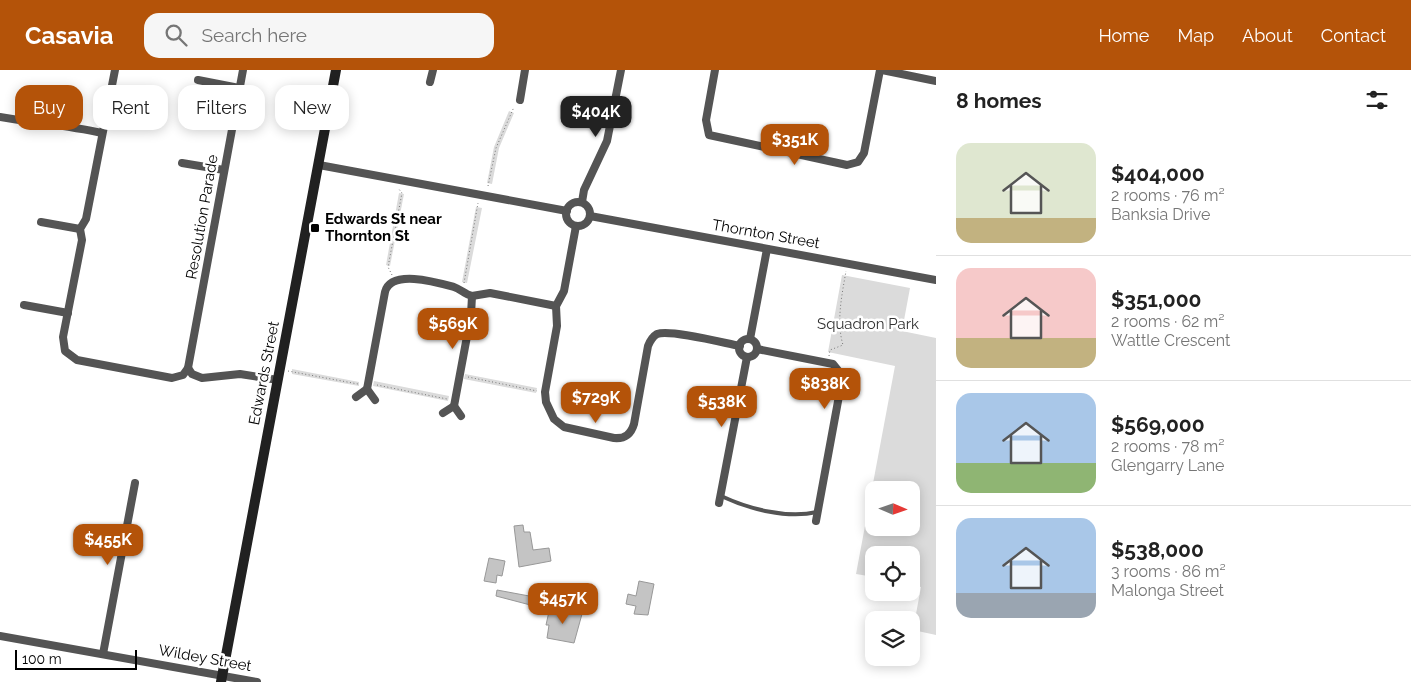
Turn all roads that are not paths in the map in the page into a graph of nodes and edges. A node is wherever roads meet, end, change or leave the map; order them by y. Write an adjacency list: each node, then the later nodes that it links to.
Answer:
1 (115, 70): 17 (street)
2 (242, 70): 13 (street, Resolution Parade)
3 (336, 70): 19 (main road, Edwards Street)
4 (432, 70): 11 (street)
5 (525, 70): 14 (street)
6 (621, 70): 21 (street)
7 (715, 70): 8 (street)
8 (881, 70): 10 (street)
9 (198, 80): 12 (street)
10 (936, 81)
11 (430, 82)
12 (224, 85)
13 (240, 85)
14 (520, 100)
15 (0, 117): 17 (street)
16 (231, 130): 20 (street, Resolution Parade)
17 (102, 133): 26 (street)
18 (182, 163): 20 (street)
19 (319, 165): 22 (street); 38 (main road, Edwards Street)
20 (224, 170): 37 (street, Resolution Parade)
21 (582, 202): 22 (street); 23 (street)
22 (567, 212): 25 (street)
23 (590, 216): 25 (street); 27 (street, Thornton Street)
24 (41, 222): 26 (street)
25 (576, 226): 31 (street)
26 (80, 229): 32 (street)
27 (767, 249): 28 (street, Thornton Street); 33 (street)
28 (936, 280)
29 (472, 296): 31 (street); 39 (street); 42 (street)
30 (24, 305): 32 (street)
31 (556, 306): 34 (street)
32 (68, 313): 37 (street)
33 (750, 339): 34 (street); 35 (street)
34 (740, 346): 36 (street)
35 (757, 349): 36 (street); 47 (street)
36 (747, 357): 46 (street)
37 (188, 368): 38 (street)
38 (278, 380): 51 (main road, Edwards Street)
39 (367, 389): 40 (street); 41 (street)
40 (356, 397)
41 (375, 400)
42 (454, 406): 43 (street); 44 (street)
43 (442, 413)
44 (461, 416)
45 (135, 483): 50 (street)
46 (720, 499): 47 (lane)
47 (818, 512): 48 (street)
48 (816, 521)
49 (0, 636): 50 (street, Wildey Street)
50 (103, 654): 51 (street, Wildey Street)
51 (222, 679): 52 (street, Wildey Street)
52 (258, 682)

